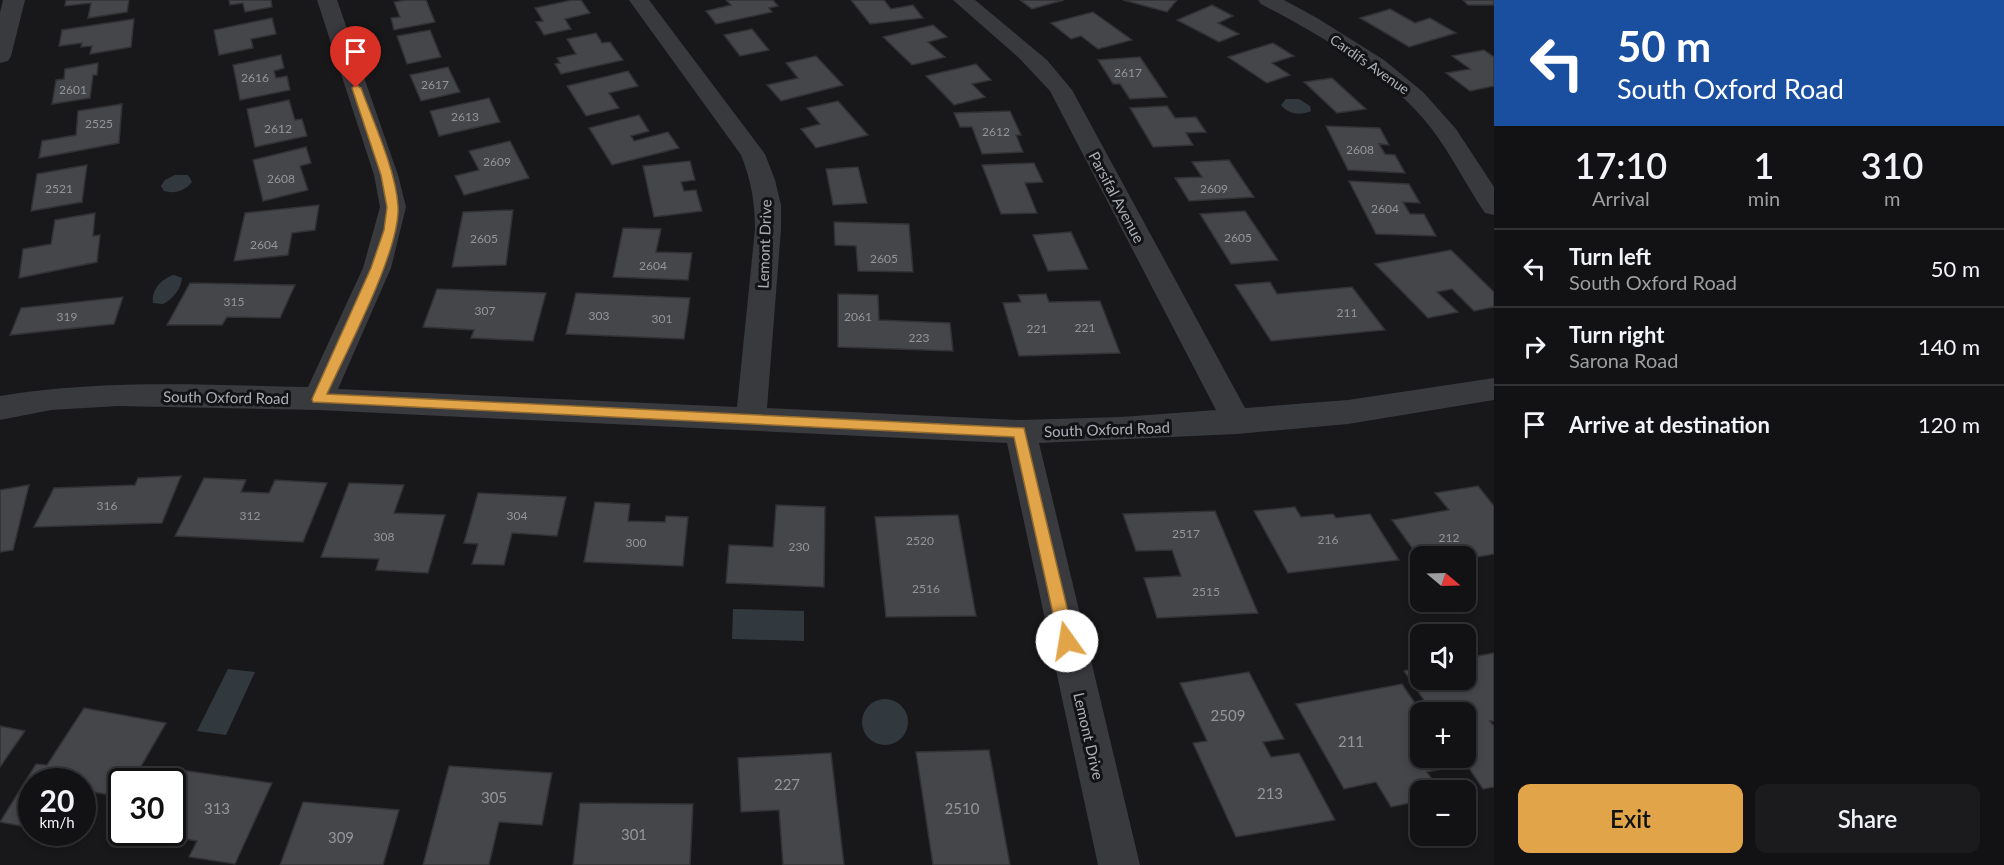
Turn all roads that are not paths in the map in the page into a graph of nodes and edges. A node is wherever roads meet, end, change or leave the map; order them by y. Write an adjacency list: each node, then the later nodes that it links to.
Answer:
1 (14, 0): 6 (street)
2 (327, 0): 9 (street)
3 (639, 0): 11 (street, Lemont Drive)
4 (963, 0): 12 (street, Parsifal Avenue)
5 (1268, 0): 7 (street, Cardifs Avenue)
6 (0, 56)
7 (1494, 207)
8 (1494, 389): 12 (street, South Oxford Road)
9 (318, 399): 10 (street, South Oxford Road); 11 (street, South Oxford Road)
10 (0, 408)
11 (751, 420): 13 (street, South Oxford Road)
12 (1237, 422): 13 (street, South Oxford Road)
13 (1020, 432): 14 (street, Lemont Drive)
14 (1119, 865)

